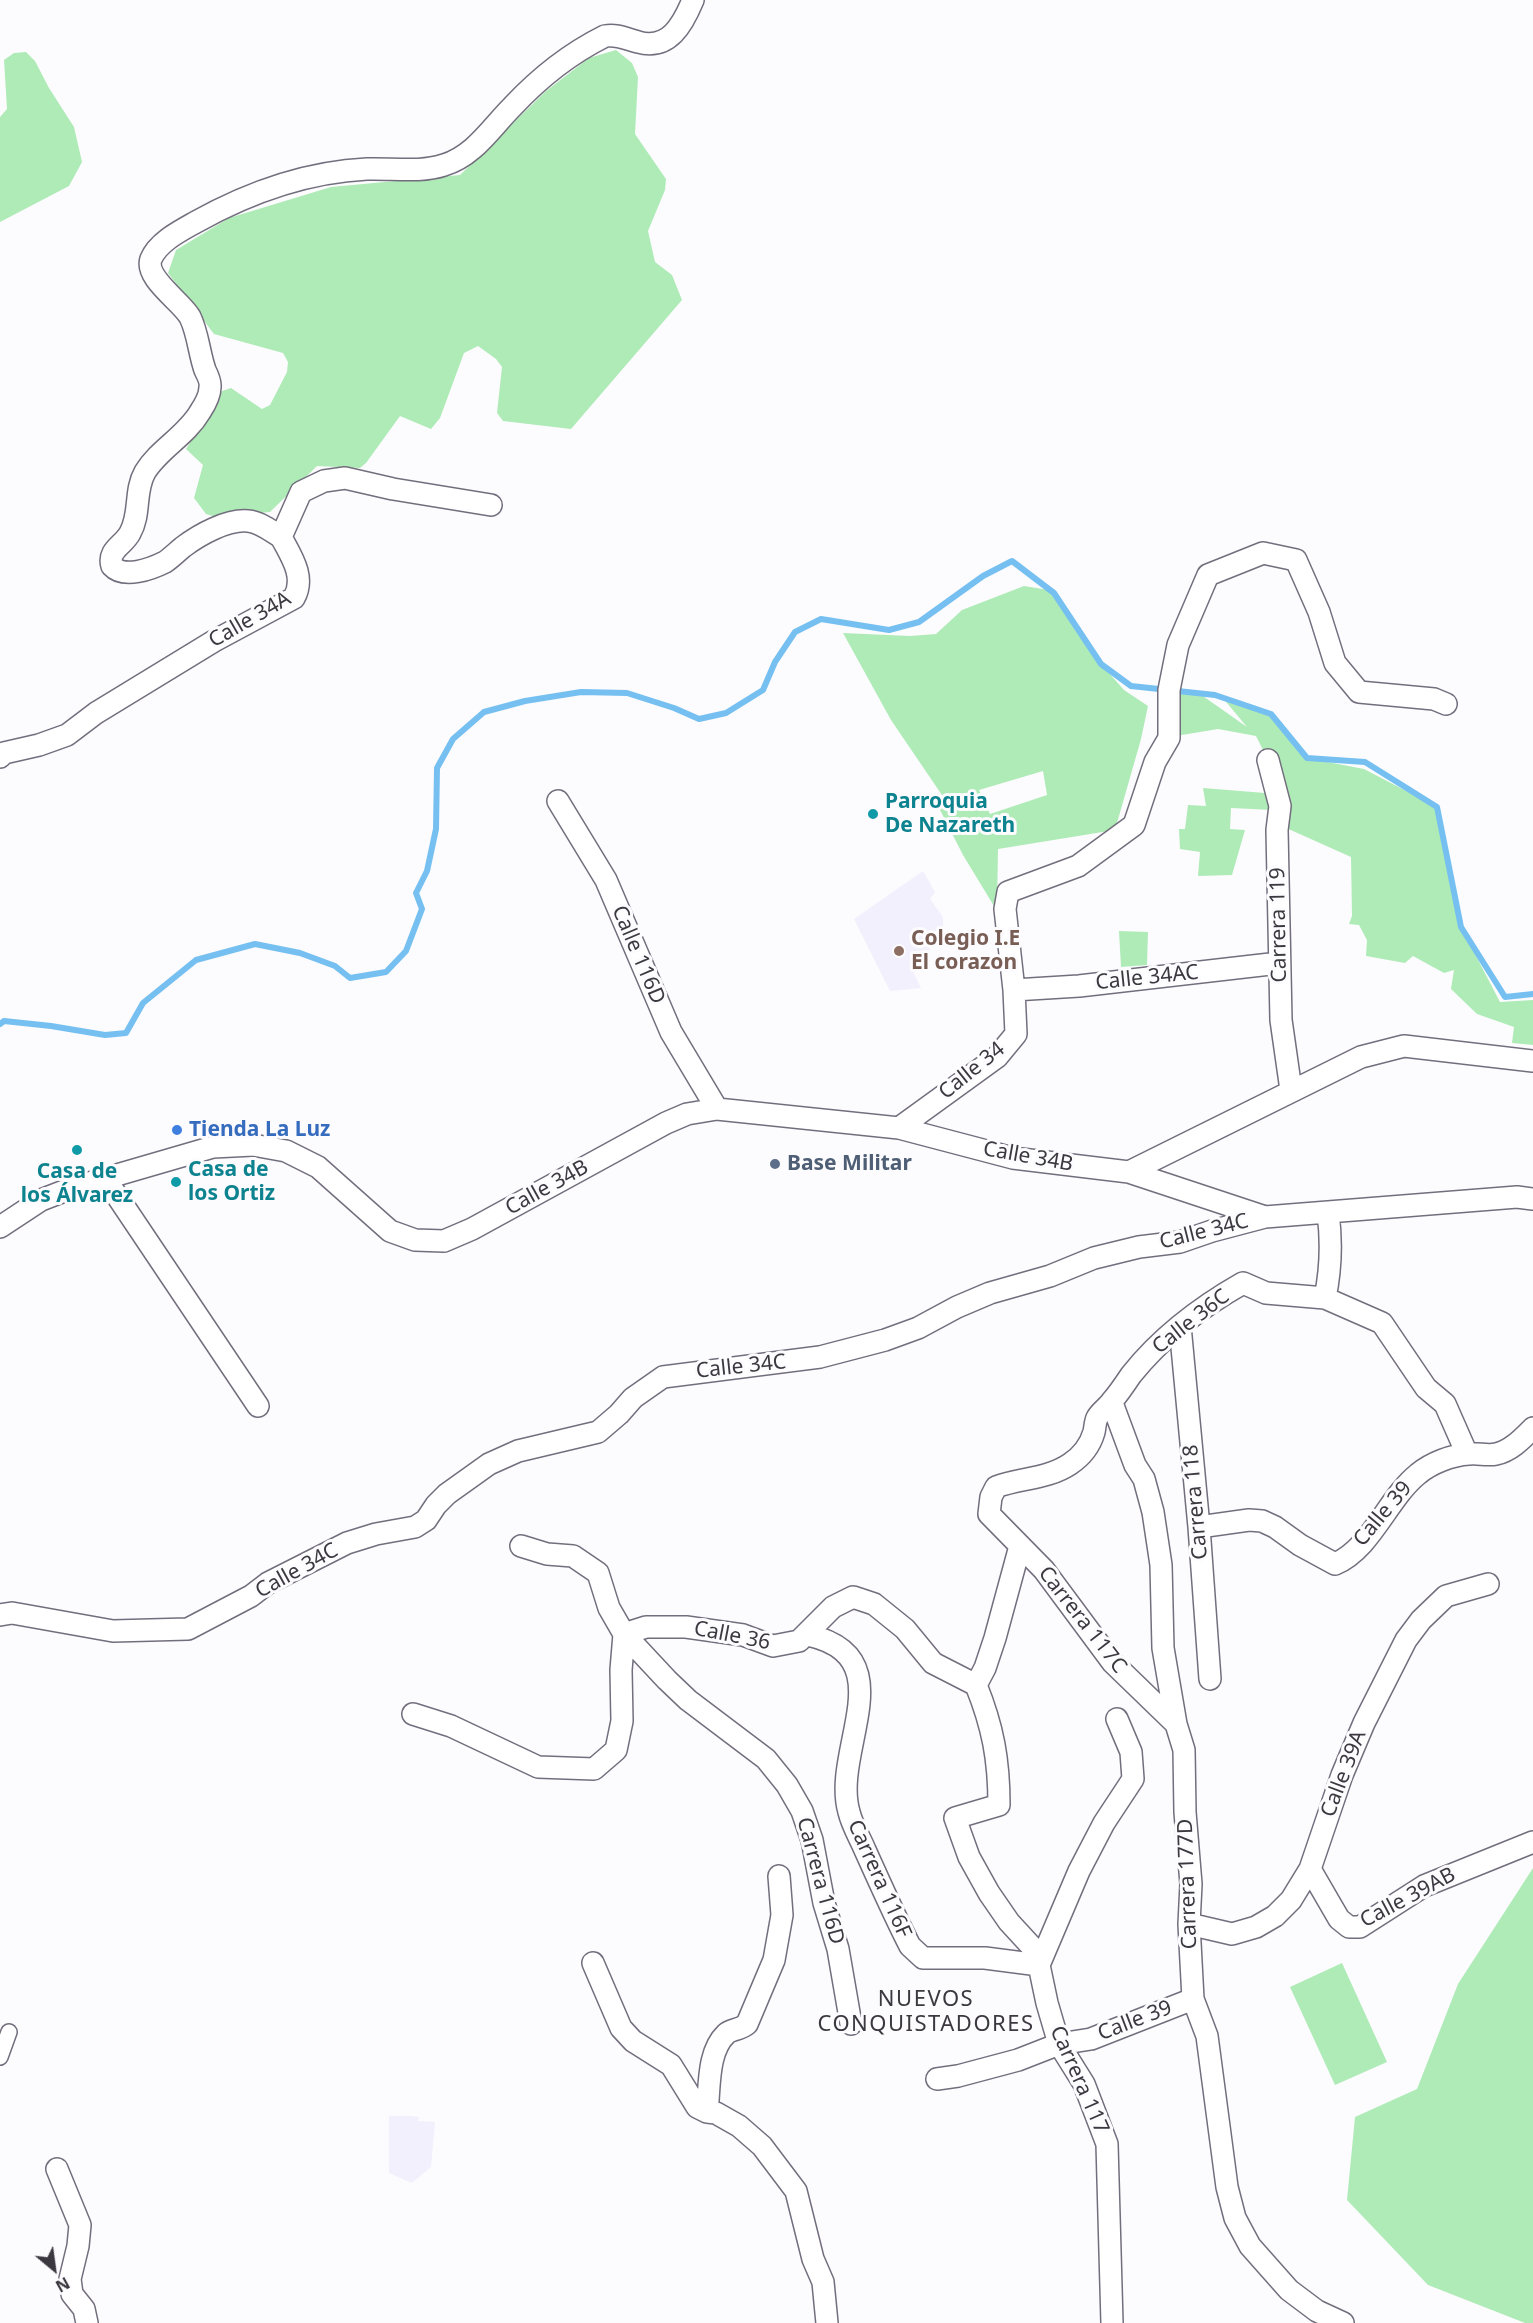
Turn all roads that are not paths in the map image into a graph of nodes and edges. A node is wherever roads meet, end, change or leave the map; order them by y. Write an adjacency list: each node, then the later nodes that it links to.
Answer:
1 (693, 0): 3 (street)
2 (491, 505): 3 (street)
3 (281, 537): 5 (street, Calle 34A)
4 (1446, 704): 9 (street, Calle 34)
5 (0, 757)
6 (1268, 760): 8 (street, Carrera 119)
7 (558, 801): 12 (street, Calle 116D)
8 (1279, 963): 9 (street, Calle 34AC); 11 (street, Carrera 119)
9 (1014, 990): 13 (street, Calle 34)
10 (1533, 1061): 11 (street)
11 (1291, 1090): 14 (street)
12 (717, 1109): 13 (street, Calle 34B); 15 (street, Calle 34B)
13 (899, 1128): 14 (street, Calle 34B)
14 (1129, 1172): 18 (street, Calle 34B)
15 (105, 1178): 19 (street, Calle 34B); 23 (street)
16 (1533, 1199): 17 (street, Calle 34C)
17 (1328, 1213): 18 (street, Calle 34C); 20 (street)
18 (1265, 1217): 31 (street, Calle 34C)
19 (0, 1227)
20 (1325, 1298): 21 (street, Calle 36C); 25 (street, Calle 36C)
21 (1180, 1326): 22 (street, Calle 36C); 27 (street, Carrera 118)
22 (1112, 1403): 26 (street, Calle 36C); 38 (street, Carrera 177D)
23 (258, 1406)
24 (1533, 1428): 25 (street, Calle 39)
25 (1467, 1454): 27 (street, Calle 39)
26 (989, 1514): 29 (street, Carrera 117C)
27 (1199, 1527): 34 (street, Carrera 118)
28 (521, 1546): 32 (street)
29 (1020, 1546): 35 (street); 38 (street, Carrera 117C)
30 (1488, 1584): 40 (street, Calle 39A)
31 (0, 1615)
32 (624, 1634): 33 (street, Calle 36); 36 (street); 46 (street, Carrera 116D)
33 (807, 1635): 35 (street, Calle 36); 44 (street, Carrera 116F)
34 (1210, 1679)
35 (976, 1685): 44 (street, Carrera 117)
36 (413, 1714)
37 (1117, 1719): 44 (street)
38 (1176, 1724): 42 (street, Carrera 177D)
39 (1533, 1842): 40 (street, Calle 39AB)
40 (1310, 1869): 42 (street, Calle 39A)
41 (779, 1876): 51 (street)
42 (1190, 1924): 45 (street, Carrera 177D)
43 (593, 1963): 51 (street)
44 (1039, 1965): 48 (street, Carrera 117)
45 (1193, 1999): 48 (street, Calle 39); 56 (street, Carrera 177D)
46 (851, 2024)
47 (9, 2031): 49 (street)
48 (1059, 2044): 50 (street, Calle 39); 55 (street, Carrera 117)
49 (0, 2056)
50 (937, 2079)
51 (707, 2112): 54 (street)
52 (57, 2169): 53 (street)
53 (87, 2323)
54 (827, 2323)
55 (1112, 2323)
56 (1343, 2323)

